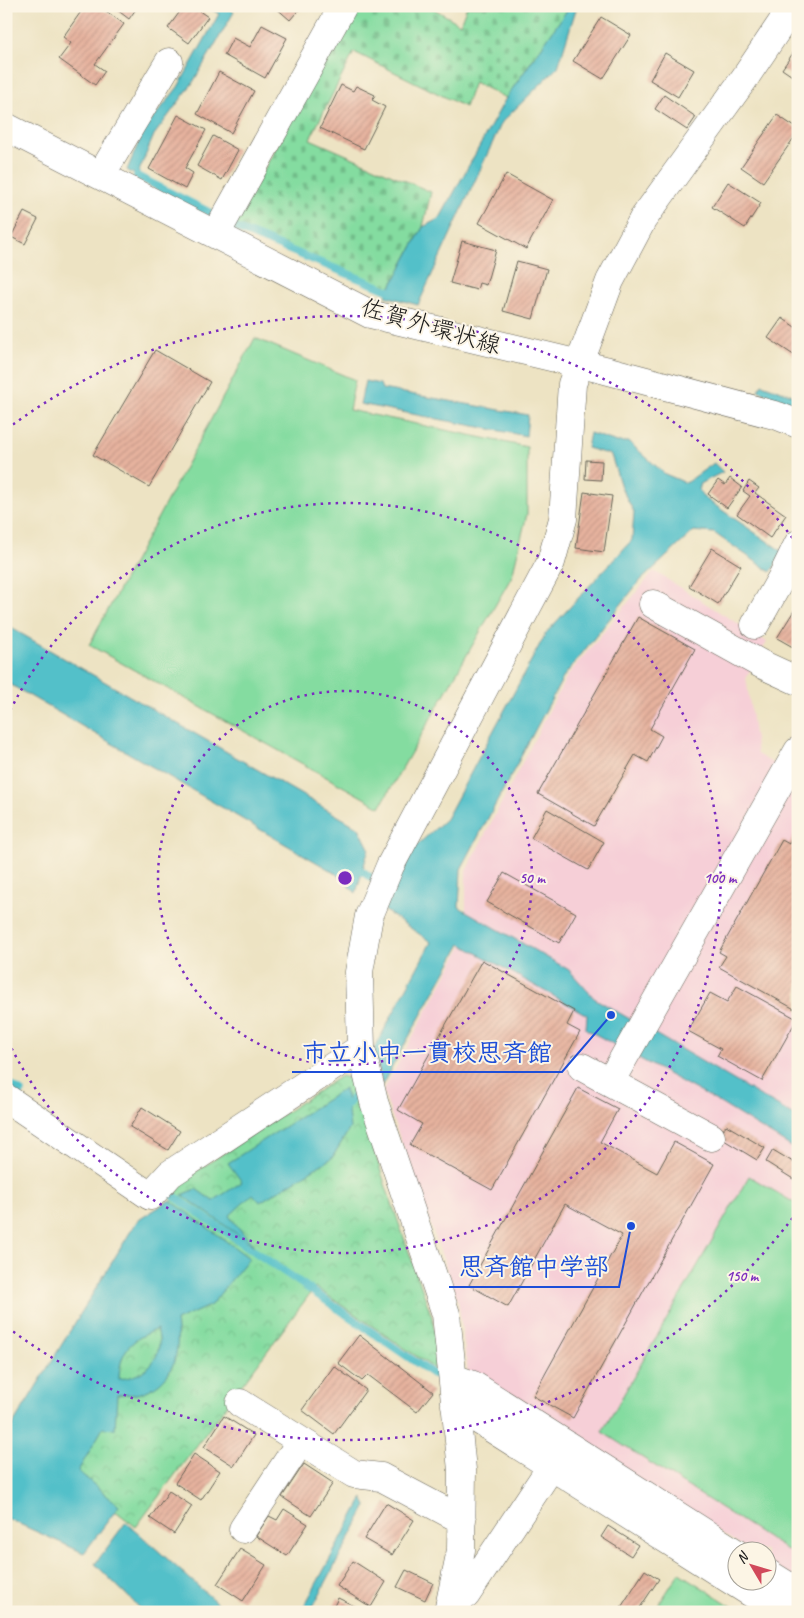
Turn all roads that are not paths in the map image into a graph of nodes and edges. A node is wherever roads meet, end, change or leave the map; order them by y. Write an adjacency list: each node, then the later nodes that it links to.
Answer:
1 (344, 6): 6 (street)
2 (793, 6): 7 (street)
3 (169, 62): 5 (street)
4 (6, 127): 5 (street, 佐賀外環状線)
5 (101, 175): 6 (street, 佐賀外環状線)
6 (216, 234): 7 (street, 佐賀外環状線)
7 (580, 366): 8 (street, 佐賀外環状線); 14 (street)
8 (798, 424)
9 (798, 544): 11 (street)
10 (653, 604): 12 (street)
11 (755, 625)
12 (798, 681)
13 (798, 752): 16 (street)
14 (362, 1055): 17 (street); 19 (street)
15 (582, 1066): 16 (street)
16 (610, 1082): 18 (street)
17 (6, 1098)
18 (711, 1137)
19 (453, 1378): 21 (street); 26 (street)
20 (240, 1403): 22 (street)
21 (455, 1406): 23 (street); 24 (street)
22 (301, 1441): 24 (street); 25 (street)
23 (551, 1467): 29 (street); 30 (street)
24 (462, 1520): 29 (street)
25 (244, 1529)
26 (726, 1547)
27 (776, 1578): 28 (street)
28 (798, 1592)
29 (449, 1607)
30 (781, 1612)

